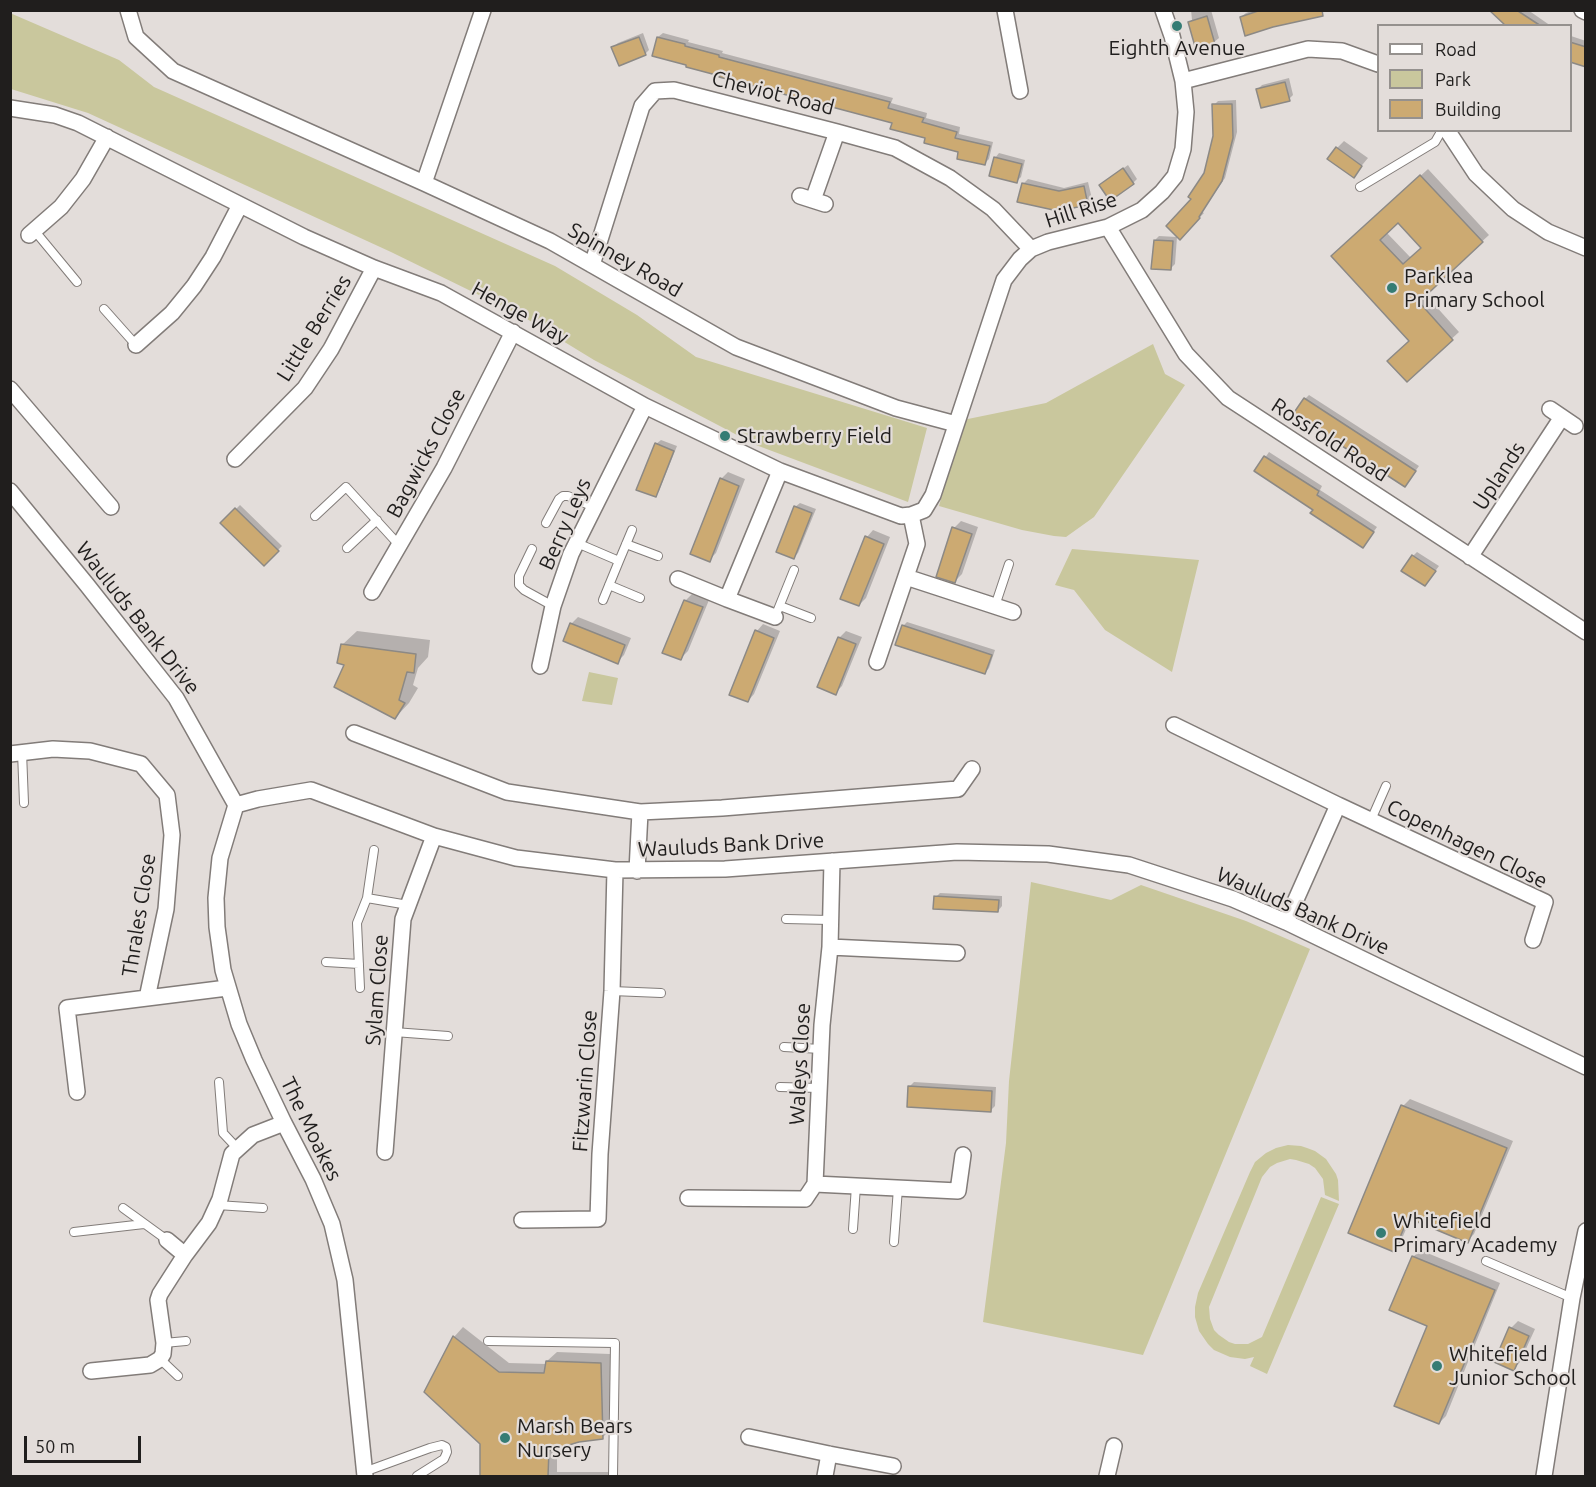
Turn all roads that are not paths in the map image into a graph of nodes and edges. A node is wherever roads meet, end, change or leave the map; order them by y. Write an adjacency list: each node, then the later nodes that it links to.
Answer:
1 (128, 10): 13 (street, Spinney Road)
2 (483, 10): 13 (street)
3 (1005, 10): 7 (street)
4 (1163, 10): 6 (street, Hill Rise)
5 (1377, 64): 6 (street)
6 (1183, 81): 17 (street, Hill Rise)
7 (1020, 91)
8 (10, 108): 12 (street, Henge Way)
9 (837, 132): 15 (street); 19 (street, Cheviot Road); 21 (street, Cheviot Road)
10 (1441, 132): 14 (lane)
11 (1448, 132): 20 (street)
12 (107, 137): 16 (street, Henge Way); 18 (street)
13 (424, 183): 21 (street, Spinney Road)
14 (1360, 187)
15 (812, 200)
16 (240, 205): 22 (street, Henge Way); 26 (street)
17 (1108, 227): 19 (street, Hill Rise); 47 (street, Rossfold Road)
18 (31, 232): 23 (lane)
19 (1031, 249): 30 (street)
20 (1586, 249)
21 (592, 265): 30 (street, Spinney Road)
22 (374, 268): 25 (street, Henge Way); 31 (street, Little Berries)
23 (77, 282)
24 (104, 309): 26 (lane)
25 (513, 332): 28 (street, Henge Way); 43 (street, Bagwicks Close)
26 (136, 345)
27 (10, 389): 34 (street)
28 (645, 406): 32 (street, Henge Way); 35 (street, Berry Leys)
29 (1562, 417): 47 (street, Uplands)
30 (957, 424): 36 (street)
31 (235, 459)
32 (780, 471): 36 (street, Henge Way); 56 (street)
33 (10, 491): 72 (street, Wauluds Bank Drive)
34 (111, 507)
35 (594, 507): 39 (lane); 41 (street, Berry Leys)
36 (911, 515): 51 (street)
37 (315, 516): 38 (lane)
38 (377, 520): 43 (lane); 44 (lane)
39 (546, 523)
40 (632, 530): 42 (lane)
41 (577, 543): 48 (lane); 58 (street, Berry Leys)
42 (626, 544): 46 (lane); 48 (lane)
43 (399, 545): 54 (street, Bagwicks Close)
44 (347, 548)
45 (532, 549): 58 (lane)
46 (658, 556)
47 (1470, 557): 63 (street, Rossfold Road)
48 (619, 561): 53 (lane)
49 (1009, 564): 59 (lane)
50 (794, 570): 60 (lane)
51 (906, 577): 59 (street); 64 (street)
52 (678, 579): 56 (street)
53 (609, 585): 55 (lane); 57 (lane)
54 (372, 592)
55 (640, 598)
56 (727, 599): 60 (street)
57 (603, 600)
58 (553, 606): 65 (street, Berry Leys)
59 (995, 606): 61 (street)
60 (777, 612): 62 (lane)
61 (1013, 612)
62 (810, 618)
63 (1586, 632)
64 (876, 662)
65 (540, 666)
66 (1174, 725): 73 (street, Copenhagen Close)
67 (354, 733): 74 (street)
68 (16, 753): 71 (lane); 95 (street, Thrales Close)
69 (972, 769): 74 (street)
70 (1386, 786): 75 (lane)
71 (24, 803)
72 (236, 805): 76 (street, Wauluds Bank Drive); 91 (street, The Moakes)
73 (1338, 805): 75 (street, Copenhagen Close); 85 (street)
74 (640, 812): 80 (street)
75 (1371, 820): 86 (street, Copenhagen Close)
76 (434, 836): 79 (street, Wauluds Bank Drive); 82 (street, Sylam Close)
77 (374, 850): 81 (lane)
78 (832, 861): 80 (street, Wauluds Bank Drive); 84 (street, Waleys Close); 85 (street, Wauluds Bank Drive)
79 (615, 870): 80 (street, Wauluds Bank Drive); 93 (street, Fitzwarin Close)
80 (637, 871)
81 (367, 898): 82 (lane); 90 (lane)
82 (408, 905): 96 (street, Sylam Close)
83 (786, 919): 84 (lane)
84 (830, 920): 87 (street, Waleys Close)
85 (1286, 922): 100 (street, Wauluds Bank Drive)
86 (1533, 940)
87 (830, 947): 88 (street); 99 (street, Waleys Close)
88 (957, 953)
89 (326, 962): 90 (lane)
90 (358, 964): 92 (lane)
91 (228, 988): 95 (street, Thrales Close); 105 (street, The Moakes)
92 (360, 988)
93 (612, 991): 94 (lane); 116 (street, Fitzwarin Close)
94 (662, 993)
95 (147, 998): 104 (street, Thrales Close)
96 (394, 1032): 97 (lane); 107 (street, Sylam Close)
97 (448, 1036)
98 (784, 1047): 99 (lane)
99 (821, 1049): 103 (street, Waleys Close)
100 (1586, 1067)
101 (219, 1082): 106 (lane)
102 (780, 1087): 103 (lane)
103 (819, 1088): 109 (street, Waleys Close)
104 (77, 1092)
105 (284, 1123): 106 (street); 136 (street, The Moakes)
106 (238, 1149): 113 (street)
107 (385, 1152)
108 (963, 1155): 111 (street)
109 (815, 1184): 110 (street); 112 (street)
110 (856, 1186): 111 (street); 118 (lane)
111 (898, 1188): 122 (lane)
112 (688, 1198)
113 (217, 1204): 115 (lane); 123 (street)
114 (123, 1208): 117 (lane)
115 (263, 1208)
116 (522, 1220)
117 (144, 1224): 120 (lane); 121 (lane)
118 (853, 1229)
119 (1586, 1231): 125 (street)
120 (74, 1232)
121 (167, 1240): 123 (street)
122 (894, 1242)
123 (185, 1255): 128 (street)
124 (1486, 1262): 125 (lane)
125 (1572, 1298): 141 (street)
126 (186, 1341): 128 (lane)
127 (488, 1341): 138 (lane)
128 (164, 1343): 129 (street)
129 (160, 1359): 130 (street); 131 (lane)
130 (91, 1371)
131 (178, 1376)
132 (749, 1437): 134 (street)
133 (1114, 1446): 140 (street)
134 (829, 1454): 135 (street); 139 (street)
135 (893, 1466)
136 (364, 1475): 137 (lane)
137 (417, 1476)
138 (613, 1476)
139 (825, 1476)
140 (1107, 1476)
141 (1544, 1476)

